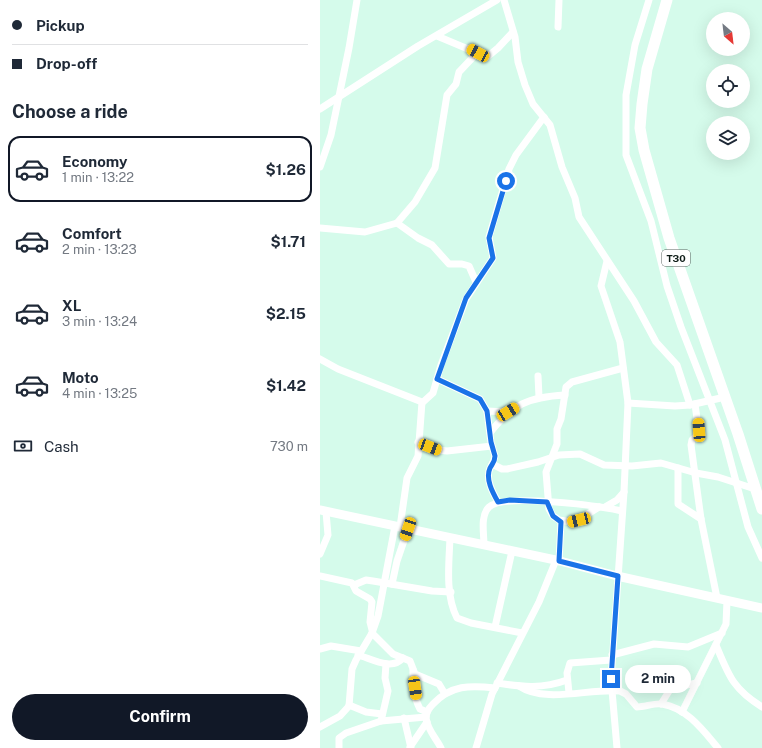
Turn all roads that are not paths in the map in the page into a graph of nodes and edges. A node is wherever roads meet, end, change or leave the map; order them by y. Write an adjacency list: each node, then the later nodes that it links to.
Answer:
1 (357, 0): 11 (street)
2 (497, 0): 9 (street)
3 (504, 0): 8 (street)
4 (559, 0): 7 (street)
5 (649, 0): 26 (street)
6 (667, 0): 25 (main road, T30)
7 (558, 27)
8 (514, 32): 10 (street); 13 (street)
9 (437, 36): 10 (street); 11 (street)
10 (478, 53): 15 (street)
11 (339, 97): 12 (street); 14 (street)
12 (320, 109)
13 (544, 117): 17 (street); 18 (street)
14 (320, 166)
15 (397, 223): 16 (street); 18 (street)
16 (320, 228)
17 (607, 261): 20 (street); 29 (street)
18 (476, 282): 22 (street)
19 (320, 359): 27 (street)
20 (623, 368): 23 (street); 28 (street)
21 (538, 376): 24 (street)
22 (437, 379): 27 (street); 30 (street)
23 (564, 395): 24 (street); 35 (street)
24 (539, 396): 31 (street)
25 (725, 397): 26 (street); 41 (main road, T30)
26 (710, 400): 29 (street); 40 (street)
27 (422, 403): 33 (street)
28 (628, 403): 29 (street); 37 (street)
29 (693, 404): 39 (street)
30 (487, 411): 31 (street); 32 (street)
31 (508, 412): 32 (street)
32 (490, 432): 34 (street)
33 (418, 442): 34 (street); 51 (street)
34 (492, 446): 36 (street)
35 (552, 456): 36 (street); 37 (street); 44 (street)
36 (492, 464): 43 (street)
37 (624, 466): 38 (street); 42 (street)
38 (678, 468): 39 (street); 49 (street)
39 (696, 473): 40 (street); 49 (street)
40 (736, 482): 41 (street); 56 (street)
41 (755, 489): 46 (main road, T30)
42 (624, 492): 45 (street); 48 (street)
43 (498, 502): 44 (street); 53 (street)
44 (547, 502): 45 (street); 50 (street)
45 (602, 507): 48 (street); 50 (street)
46 (762, 509)
47 (323, 511): 51 (street); 55 (street)
48 (622, 511): 59 (street)
49 (701, 519): 64 (street)
50 (561, 522): 57 (street)
51 (401, 528): 52 (street); 60 (street); 61 (street)
52 (450, 538): 53 (street); 63 (street)
53 (484, 545): 54 (street)
54 (512, 551): 57 (street); 67 (street)
55 (320, 554)
56 (762, 558)
57 (558, 560): 59 (street); 69 (street)
58 (320, 576): 62 (street)
59 (618, 576): 64 (street); 75 (street)
60 (384, 583): 61 (street); 62 (street); 68 (street)
61 (392, 584): 63 (street)
62 (354, 585): 68 (street)
63 (450, 592): 67 (street)
64 (717, 598): 65 (street)
65 (727, 601): 66 (street); 70 (street)
66 (762, 608)
67 (495, 627): 69 (street)
68 (372, 631): 73 (street); 74 (street)
69 (522, 633): 80 (street)
70 (722, 634): 71 (street); 75 (street)
71 (716, 645): 79 (street); 87 (street)
72 (320, 648): 73 (street)
73 (359, 653): 76 (street); 86 (street)
74 (403, 658): 76 (street); 77 (street)
75 (612, 658): 78 (street); 82 (street)
76 (386, 664): 90 (street)
77 (413, 670): 84 (street); 89 (street)
78 (567, 680): 81 (street); 83 (street)
79 (697, 682): 85 (street); 88 (street)
80 (496, 686): 81 (street); 84 (street); 96 (street)
81 (519, 686): 83 (street)
82 (610, 690): 83 (street); 85 (street); 97 (street)
83 (569, 693)
84 (445, 694): 89 (street)
85 (661, 704): 88 (street)
86 (349, 705): 90 (street); 92 (street)
87 (762, 707)
88 (682, 712): 98 (street)
89 (427, 717): 91 (street); 94 (street); 95 (street)
90 (382, 718): 91 (street); 93 (street)
91 (404, 718): 94 (street)
92 (320, 726)
93 (339, 748)
94 (410, 748)
95 (441, 748)
96 (476, 748)
97 (617, 748)
98 (718, 748)

